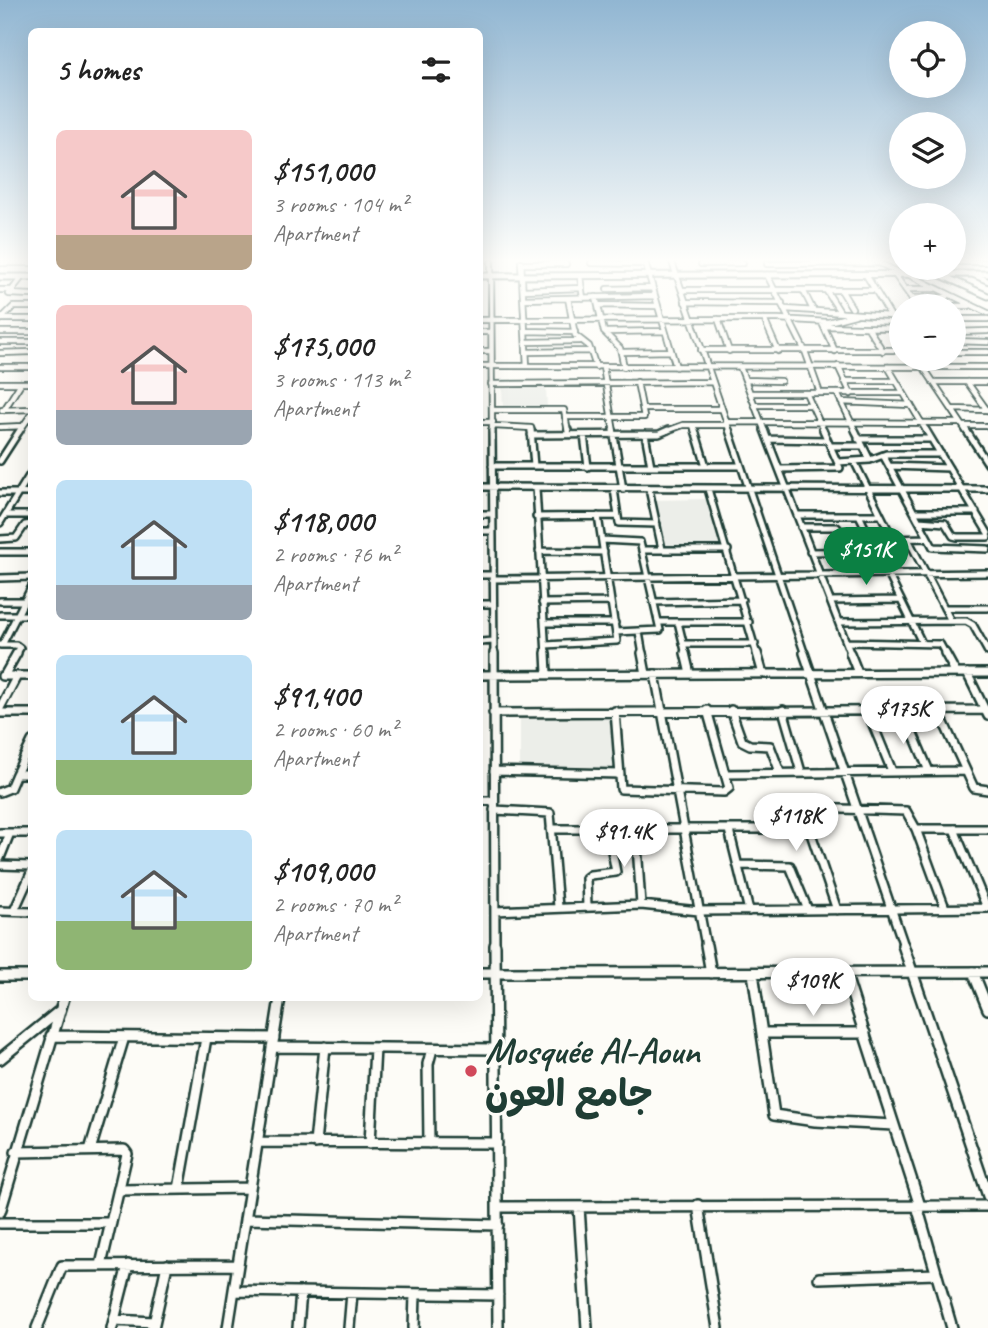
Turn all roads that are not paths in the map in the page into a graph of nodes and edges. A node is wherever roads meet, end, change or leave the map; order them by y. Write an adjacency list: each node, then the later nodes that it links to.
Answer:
1 (491, 324): 19 (street)
2 (525, 324): 15 (street)
3 (574, 324): 20 (street)
4 (601, 324): 21 (street)
5 (663, 324): 16 (street)
6 (693, 324): 30 (street)
7 (720, 324): 35 (street)
8 (766, 324): 36 (street)
9 (792, 324): 37 (street)
10 (822, 324): 12 (street); 38 (street)
11 (832, 324): 12 (street)
12 (840, 328): 13 (street)
13 (868, 328): 14 (street); 39 (street)
14 (889, 329)
15 (525, 331): 20 (street); 28 (street)
16 (665, 331): 21 (street); 34 (street)
17 (988, 331): 22 (street)
18 (483, 332): 19 (street)
19 (491, 332): 32 (street)
20 (575, 332): 26 (street)
21 (604, 332): 43 (street)
22 (966, 332)
23 (28, 333): 24 (street)
24 (1, 336): 25 (street)
25 (28, 341)
26 (582, 341): 28 (street); 33 (street)
27 (966, 341): 29 (street)
28 (526, 342): 42 (street)
29 (988, 342)
30 (701, 350): 35 (street); 57 (street)
31 (483, 351): 32 (street)
32 (491, 351): 49 (street)
33 (591, 351): 42 (street); 54 (street)
34 (671, 351): 43 (street); 56 (street)
35 (729, 351): 36 (street)
36 (778, 351): 37 (street)
37 (805, 351): 38 (street); 51 (street)
38 (835, 351): 39 (street)
39 (883, 351): 40 (street)
40 (889, 351)
41 (28, 352): 45 (street)
42 (526, 352): 50 (street)
43 (622, 352): 55 (street)
44 (988, 352): 46 (street)
45 (0, 353)
46 (966, 353)
47 (28, 366): 53 (street)
48 (483, 366): 49 (street)
49 (491, 366): 50 (street); 76 (street)
50 (527, 366): 54 (street)
51 (808, 366): 52 (street); 58 (street); 78 (street)
52 (838, 366): 59 (street); 66 (street)
53 (0, 367)
54 (600, 367): 55 (street); 64 (street)
55 (624, 367): 56 (street)
56 (676, 367): 57 (street)
57 (707, 367): 58 (street); 69 (street)
58 (740, 367): 63 (street)
59 (888, 367): 67 (street)
60 (966, 367): 61 (street)
61 (988, 368)
62 (926, 371): 70 (street)
63 (746, 380): 65 (street); 81 (street)
64 (605, 381): 68 (street); 76 (street); 96 (street)
65 (781, 381)
66 (844, 381): 67 (street); 82 (street)
67 (896, 381): 80 (street)
68 (638, 382): 69 (street); 87 (street)
69 (713, 382): 88 (street)
70 (933, 382): 71 (street); 89 (street)
71 (967, 382): 72 (street); 92 (street)
72 (988, 382)
73 (0, 383): 74 (street)
74 (21, 383): 75 (street); 90 (street)
75 (28, 383)
76 (491, 384): 91 (street)
77 (806, 393): 78 (street); 81 (street); 85 (street)
78 (820, 393): 79 (street)
79 (837, 393): 82 (street); 83 (street)
80 (903, 393): 82 (street); 86 (street)
81 (751, 394): 84 (street)
82 (851, 394)
83 (841, 402): 86 (street); 100 (street)
84 (755, 405): 85 (street); 98 (street)
85 (811, 405): 99 (street)
86 (911, 405): 101 (street)
87 (643, 409): 88 (street); 96 (street)
88 (722, 409): 104 (street)
89 (951, 409): 92 (street); 105 (street)
90 (2, 410): 93 (street)
91 (492, 410): 94 (street); 103 (street)
92 (988, 410)
93 (28, 411)
94 (565, 416): 96 (street); 112 (street)
95 (28, 418): 106 (street)
96 (611, 418): 114 (street)
97 (483, 422): 103 (street)
98 (762, 422): 99 (street); 104 (street); 115 (street)
99 (819, 422): 100 (street); 118 (street)
100 (850, 422): 101 (street); 116 (street)
101 (921, 422): 105 (street); 117 (street)
102 (28, 424): 106 (street)
103 (493, 424): 111 (street); 128 (street)
104 (727, 424): 107 (street); 132 (street)
105 (962, 424): 109 (street); 127 (street)
106 (24, 425): 108 (street); 124 (street)
107 (693, 425): 110 (street); 131 (street)
108 (0, 426)
109 (988, 426)
110 (645, 434): 114 (street); 130 (street)
111 (531, 435): 112 (street); 129 (street)
112 (569, 435): 113 (street)
113 (584, 435): 114 (street); 134 (street)
114 (614, 435): 135 (street)
115 (768, 439): 118 (street); 137 (street)
116 (858, 439): 117 (street); 120 (street)
117 (931, 439): 121 (street)
118 (827, 440): 119 (street)
119 (830, 446): 120 (street); 126 (street)
120 (863, 446): 123 (street)
121 (940, 454): 122 (street); 136 (street)
122 (883, 455): 123 (street); 133 (street)
123 (870, 460): 125 (street)
124 (0, 461)
125 (854, 461): 126 (street); 148 (street)
126 (838, 462): 137 (street)
127 (988, 464)
128 (492, 466): 129 (street); 140 (street)
129 (534, 466): 134 (street)
130 (651, 466): 131 (street); 135 (street)
131 (706, 466): 132 (street)
132 (740, 466): 146 (street)
133 (889, 466): 136 (street); 149 (street)
134 (588, 467): 135 (street)
135 (619, 467): 143 (street)
136 (949, 468): 150 (street)
137 (780, 469): 147 (street)
138 (28, 477): 153 (street)
139 (483, 487): 140 (street)
140 (493, 487): 141 (street); 158 (street)
141 (536, 488): 142 (street); 166 (street)
142 (614, 489): 143 (street); 165 (street)
143 (623, 489): 144 (street)
144 (649, 489): 145 (street); 169 (street)
145 (708, 489): 146 (street); 184 (street)
146 (748, 489): 147 (street); 192 (street)
147 (786, 489): 148 (street); 161 (street)
148 (867, 489): 149 (street); 163 (street)
149 (902, 489): 150 (street); 155 (street)
150 (962, 489): 151 (street); 156 (street)
151 (988, 489)
152 (0, 493): 153 (street)
153 (18, 493): 154 (street); 159 (street)
154 (28, 493)
155 (914, 512): 156 (street); 167 (street)
156 (976, 512): 174 (street)
157 (483, 514): 158 (street)
158 (491, 514): 173 (street)
159 (5, 515): 160 (street); 168 (street)
160 (28, 515)
161 (797, 515): 162 (street); 171 (street)
162 (859, 515): 163 (street); 180 (street)
163 (880, 515): 177 (street)
164 (598, 516): 165 (street); 166 (street); 179 (street)
165 (618, 516): 169 (street)
166 (536, 517): 185 (street)
167 (919, 522): 174 (street); 175 (street)
168 (0, 523)
169 (657, 524): 183 (street)
170 (28, 525): 176 (street)
171 (801, 527): 180 (street); 190 (street)
172 (483, 531): 173 (street)
173 (491, 531): 199 (street)
174 (988, 535)
175 (928, 538): 178 (street); 181 (street)
176 (0, 539)
177 (893, 539): 178 (street); 180 (street)
178 (908, 539): 195 (street)
179 (602, 540): 182 (street); 189 (street)
180 (872, 540): 186 (street)
181 (988, 549)
182 (642, 550): 183 (street); 200 (street)
183 (662, 550): 184 (street)
184 (728, 550): 196 (street)
185 (538, 551): 189 (street); 202 (street)
186 (878, 551): 190 (street); 194 (street)
187 (0, 552): 188 (street)
188 (28, 552)
189 (604, 552): 203 (street)
190 (810, 552): 193 (street)
191 (988, 573): 195 (street)
192 (778, 574): 193 (street); 196 (street); 248 (street)
193 (820, 574): 194 (street); 209 (street)
194 (889, 574): 195 (street); 206 (street)
195 (925, 574): 215 (street)
196 (735, 575): 200 (street); 205 (street)
197 (483, 576): 199 (street)
198 (28, 577): 201 (street)
199 (492, 577): 202 (street); 214 (street)
200 (648, 577): 203 (street); 211 (street)
201 (0, 578)
202 (540, 578): 203 (street); 212 (street)
203 (608, 578): 210 (street)
204 (28, 594): 208 (street)
205 (742, 600): 211 (street); 224 (street)
206 (901, 600): 209 (street); 220 (street)
207 (0, 601): 208 (street)
208 (24, 601): 218 (street)
209 (830, 601): 225 (street)
210 (611, 602): 212 (street); 227 (street)
211 (654, 602): 222 (street)
212 (542, 603): 226 (street)
213 (483, 604): 214 (street)
214 (492, 604): 231 (street)
215 (944, 608): 216 (street); 221 (street)
216 (988, 608)
217 (0, 615): 218 (street)
218 (17, 615): 219 (street); 236 (street)
219 (28, 615)
220 (912, 621): 221 (street); 225 (street); 233 (street)
221 (951, 621): 238 (street)
222 (659, 622): 223 (street); 229 (street)
223 (678, 622): 224 (street); 234 (street)
224 (749, 622): 235 (street)
225 (839, 622): 232 (street)
226 (544, 623): 227 (street); 237 (street)
227 (615, 623): 228 (street)
228 (616, 632): 229 (street); 237 (street)
229 (639, 632): 244 (street)
230 (483, 642): 231 (street)
231 (493, 642): 250 (street)
232 (846, 642): 233 (street); 239 (street)
233 (922, 643): 240 (street)
234 (683, 644): 235 (street); 246 (street)
235 (755, 644): 247 (street)
236 (1, 645): 251 (street)
237 (546, 645): 243 (street)
238 (987, 648)
239 (858, 673): 240 (street); 248 (street)
240 (956, 673): 241 (street)
241 (967, 673): 242 (street); 264 (street)
242 (988, 673)
243 (547, 674): 244 (street); 250 (street)
244 (646, 674): 245 (street)
245 (655, 674): 246 (street); 255 (street)
246 (690, 674): 247 (street)
247 (763, 674): 248 (street)
248 (811, 674): 259 (street)
249 (483, 675): 250 (street)
250 (492, 675): 266 (street)
251 (2, 676): 252 (street)
252 (17, 676): 253 (street); 254 (street)
253 (28, 676)
254 (0, 710): 265 (street)
255 (662, 710): 256 (street); 263 (street); 279 (street)
256 (707, 710): 257 (street); 278 (street)
257 (730, 710): 258 (street); 273 (street)
258 (783, 710): 259 (street); 274 (street)
259 (823, 710): 260 (street); 269 (street)
260 (867, 710): 261 (street); 270 (street)
261 (903, 710): 262 (street); 271 (street)
262 (938, 710): 264 (street); 272 (street)
263 (615, 711): 266 (street); 277 (street)
264 (987, 712)
265 (28, 713)
266 (493, 713): 268 (street)
267 (28, 749): 275 (street)
268 (494, 771): 277 (street); 283 (street)
269 (844, 771): 270 (street); 274 (street); 284 (street)
270 (892, 771): 271 (street)
271 (929, 771): 272 (street)
272 (966, 771): 280 (street)
273 (780, 772): 274 (street); 278 (street)
274 (801, 772)
275 (16, 774): 276 (street); 281 (street)
276 (28, 774)
277 (620, 774): 279 (street)
278 (726, 774): 279 (street)
279 (677, 790): 293 (street)
280 (988, 790)
281 (1, 795)
282 (483, 802): 283 (street)
283 (494, 805): 285 (street); 312 (street)
284 (858, 810): 286 (street); 292 (street); 307 (street)
285 (551, 829): 289 (street); 304 (street)
286 (916, 829): 287 (street); 305 (street)
287 (954, 829): 288 (street); 306 (street)
288 (988, 829)
289 (608, 830): 290 (street); 303 (street)
290 (636, 830): 293 (street); 302 (street)
291 (729, 830): 292 (street); 293 (street); 298 (street)
292 (810, 830): 309 (street)
293 (684, 831): 313 (street)
294 (0, 833): 295 (street)
295 (10, 833): 296 (street); 297 (street)
296 (28, 833)
297 (0, 858)
298 (738, 864): 308 (street); 314 (street)
299 (0, 865): 300 (street)
300 (28, 866)
301 (28, 880): 311 (street)
302 (641, 905): 303 (street); 313 (street)
303 (587, 906): 304 (street)
304 (558, 907): 312 (street)
305 (945, 908): 306 (street); 307 (street)
306 (988, 908)
307 (890, 909): 309 (street); 317 (street)
308 (808, 910): 309 (street); 314 (street)
309 (837, 910)
310 (0, 911): 311 (street)
311 (14, 911): 315 (street)
312 (495, 911): 321 (street)
313 (699, 911): 314 (street); 322 (street)
314 (749, 911)
315 (28, 912)
316 (845, 972): 317 (street); 323 (street); 331 (street)
317 (912, 972): 318 (street); 352 (street)
318 (973, 972): 319 (street); 328 (street)
319 (988, 972)
320 (483, 973): 321 (street)
321 (495, 973): 322 (street); 339 (street)
322 (711, 973): 323 (street)
323 (753, 973): 330 (street)
324 (0, 976): 325 (street)
325 (28, 976)
326 (63, 1001): 329 (street)
327 (280, 1001): 335 (street)
328 (988, 1009)
329 (59, 1011): 332 (street); 340 (street)
330 (762, 1033): 331 (street); 341 (street)
331 (864, 1034): 341 (street)
332 (51, 1036): 333 (street); 348 (street)
333 (124, 1037): 334 (street); 347 (street)
334 (205, 1038): 335 (street); 350 (street)
335 (273, 1043): 336 (street); 342 (street)
336 (325, 1047): 337 (street); 343 (street)
337 (375, 1048): 338 (street); 344 (street)
338 (432, 1049): 339 (street); 345 (street)
339 (496, 1049): 346 (street)
340 (0, 1059)
341 (894, 1125): 354 (street)
342 (257, 1142): 343 (street); 349 (street)
343 (315, 1143): 344 (street)
344 (370, 1143): 345 (street)
345 (429, 1143): 346 (street)
346 (497, 1143): 356 (street)
347 (90, 1150): 348 (street); 351 (street)
348 (16, 1152): 358 (street)
349 (250, 1188): 350 (street); 359 (street)
350 (179, 1189): 351 (street)
351 (119, 1190): 361 (street)
352 (988, 1196)
353 (698, 1205): 354 (street); 357 (street); 383 (street)
354 (919, 1206): 355 (street); 367 (street)
355 (988, 1206)
356 (498, 1207): 357 (street); 362 (street)
357 (579, 1207): 382 (street)
358 (0, 1212)
359 (245, 1219): 362 (street); 366 (street)
360 (0, 1223): 361 (street)
361 (111, 1223): 363 (street)
362 (498, 1225): 373 (street)
363 (101, 1265): 364 (street); 376 (street)
364 (128, 1265): 365 (street); 374 (street)
365 (166, 1265): 366 (street); 375 (street)
366 (238, 1265): 369 (street)
367 (936, 1274): 368 (street); 384 (street)
368 (819, 1278)
369 (234, 1292): 370 (street); 377 (street)
370 (301, 1292): 371 (street); 378 (street)
371 (352, 1293): 372 (street); 379 (street)
372 (415, 1294): 373 (street); 380 (street)
373 (498, 1295): 381 (street)
374 (113, 1324): 375 (street)
375 (153, 1325)
376 (37, 1328)
377 (228, 1328)
378 (298, 1328)
379 (349, 1328)
380 (414, 1328)
381 (498, 1328)
382 (587, 1328)
383 (718, 1328)
384 (952, 1328)

